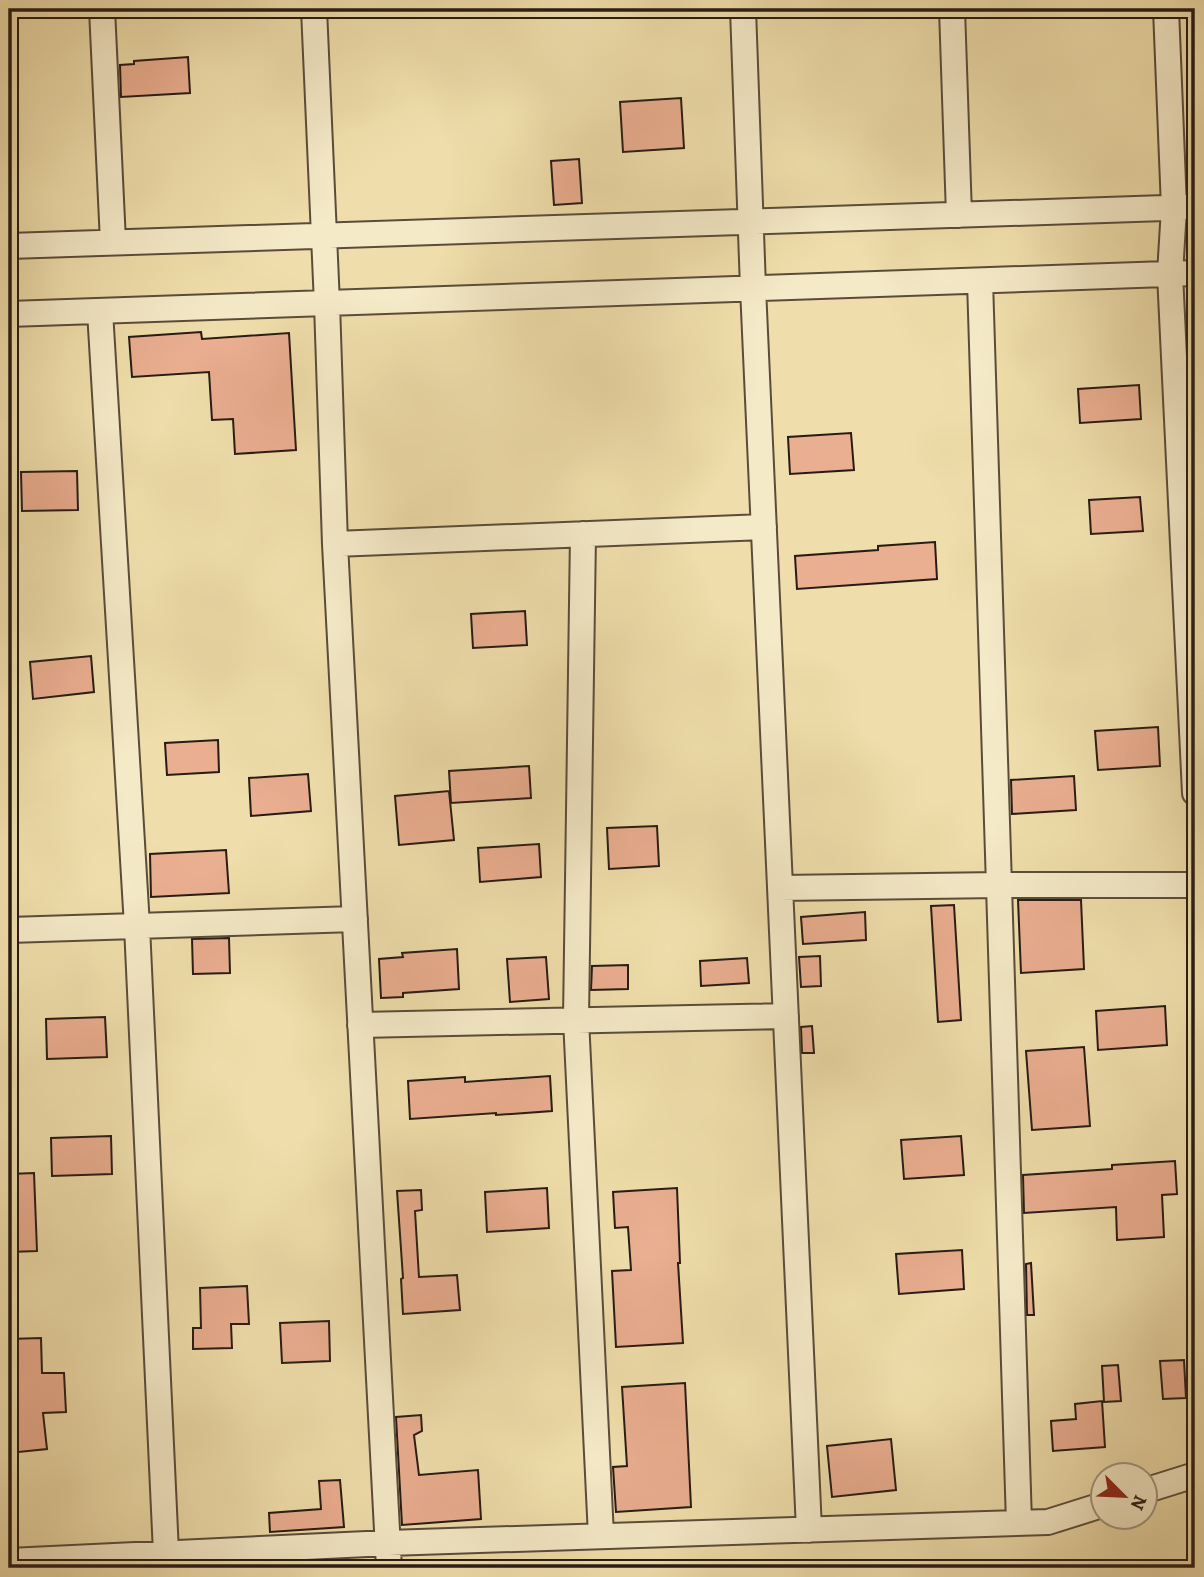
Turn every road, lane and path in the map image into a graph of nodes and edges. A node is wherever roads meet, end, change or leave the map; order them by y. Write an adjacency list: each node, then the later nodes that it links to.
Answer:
1 (102, 9): 10 (street)
2 (314, 9): 9 (street)
3 (743, 9): 8 (street)
4 (951, 9): 7 (street)
5 (1166, 9): 6 (street)
6 (1184, 207): 7 (street); 13 (street)
7 (959, 215): 8 (street)
8 (751, 222): 9 (street); 15 (street)
9 (323, 235): 10 (street); 16 (street)
10 (113, 242): 11 (street)
11 (9, 246)
12 (1195, 273): 13 (street)
13 (1170, 274): 14 (street); 22 (street)
14 (980, 281): 15 (street); 23 (street)
15 (753, 288): 16 (street); 19 (street)
16 (327, 304): 17 (street); 21 (street)
17 (100, 311): 18 (street); 27 (street)
18 (9, 314)
19 (764, 527): 20 (street); 25 (street)
20 (583, 534): 21 (street); 30 (street)
21 (335, 544): 26 (street)
22 (1195, 793)
23 (999, 885): 24 (street); 25 (street); 35 (street)
24 (1195, 885)
25 (780, 888): 29 (street)
26 (355, 919): 27 (street); 31 (street)
27 (136, 926): 28 (street); 39 (street)
28 (9, 929)
29 (786, 1016): 30 (street); 36 (street)
30 (576, 1020): 31 (street); 37 (street)
31 (360, 1025): 38 (street)
32 (1195, 1475): 33 (street)
33 (1158, 1487)
34 (1088, 1509): 35 (street)
35 (1020, 1523): 36 (street)
36 (809, 1530): 37 (street)
37 (601, 1536): 38 (street)
38 (388, 1543): 39 (street); 41 (street)
39 (166, 1553): 40 (street)
40 (9, 1561)
41 (389, 1568)

